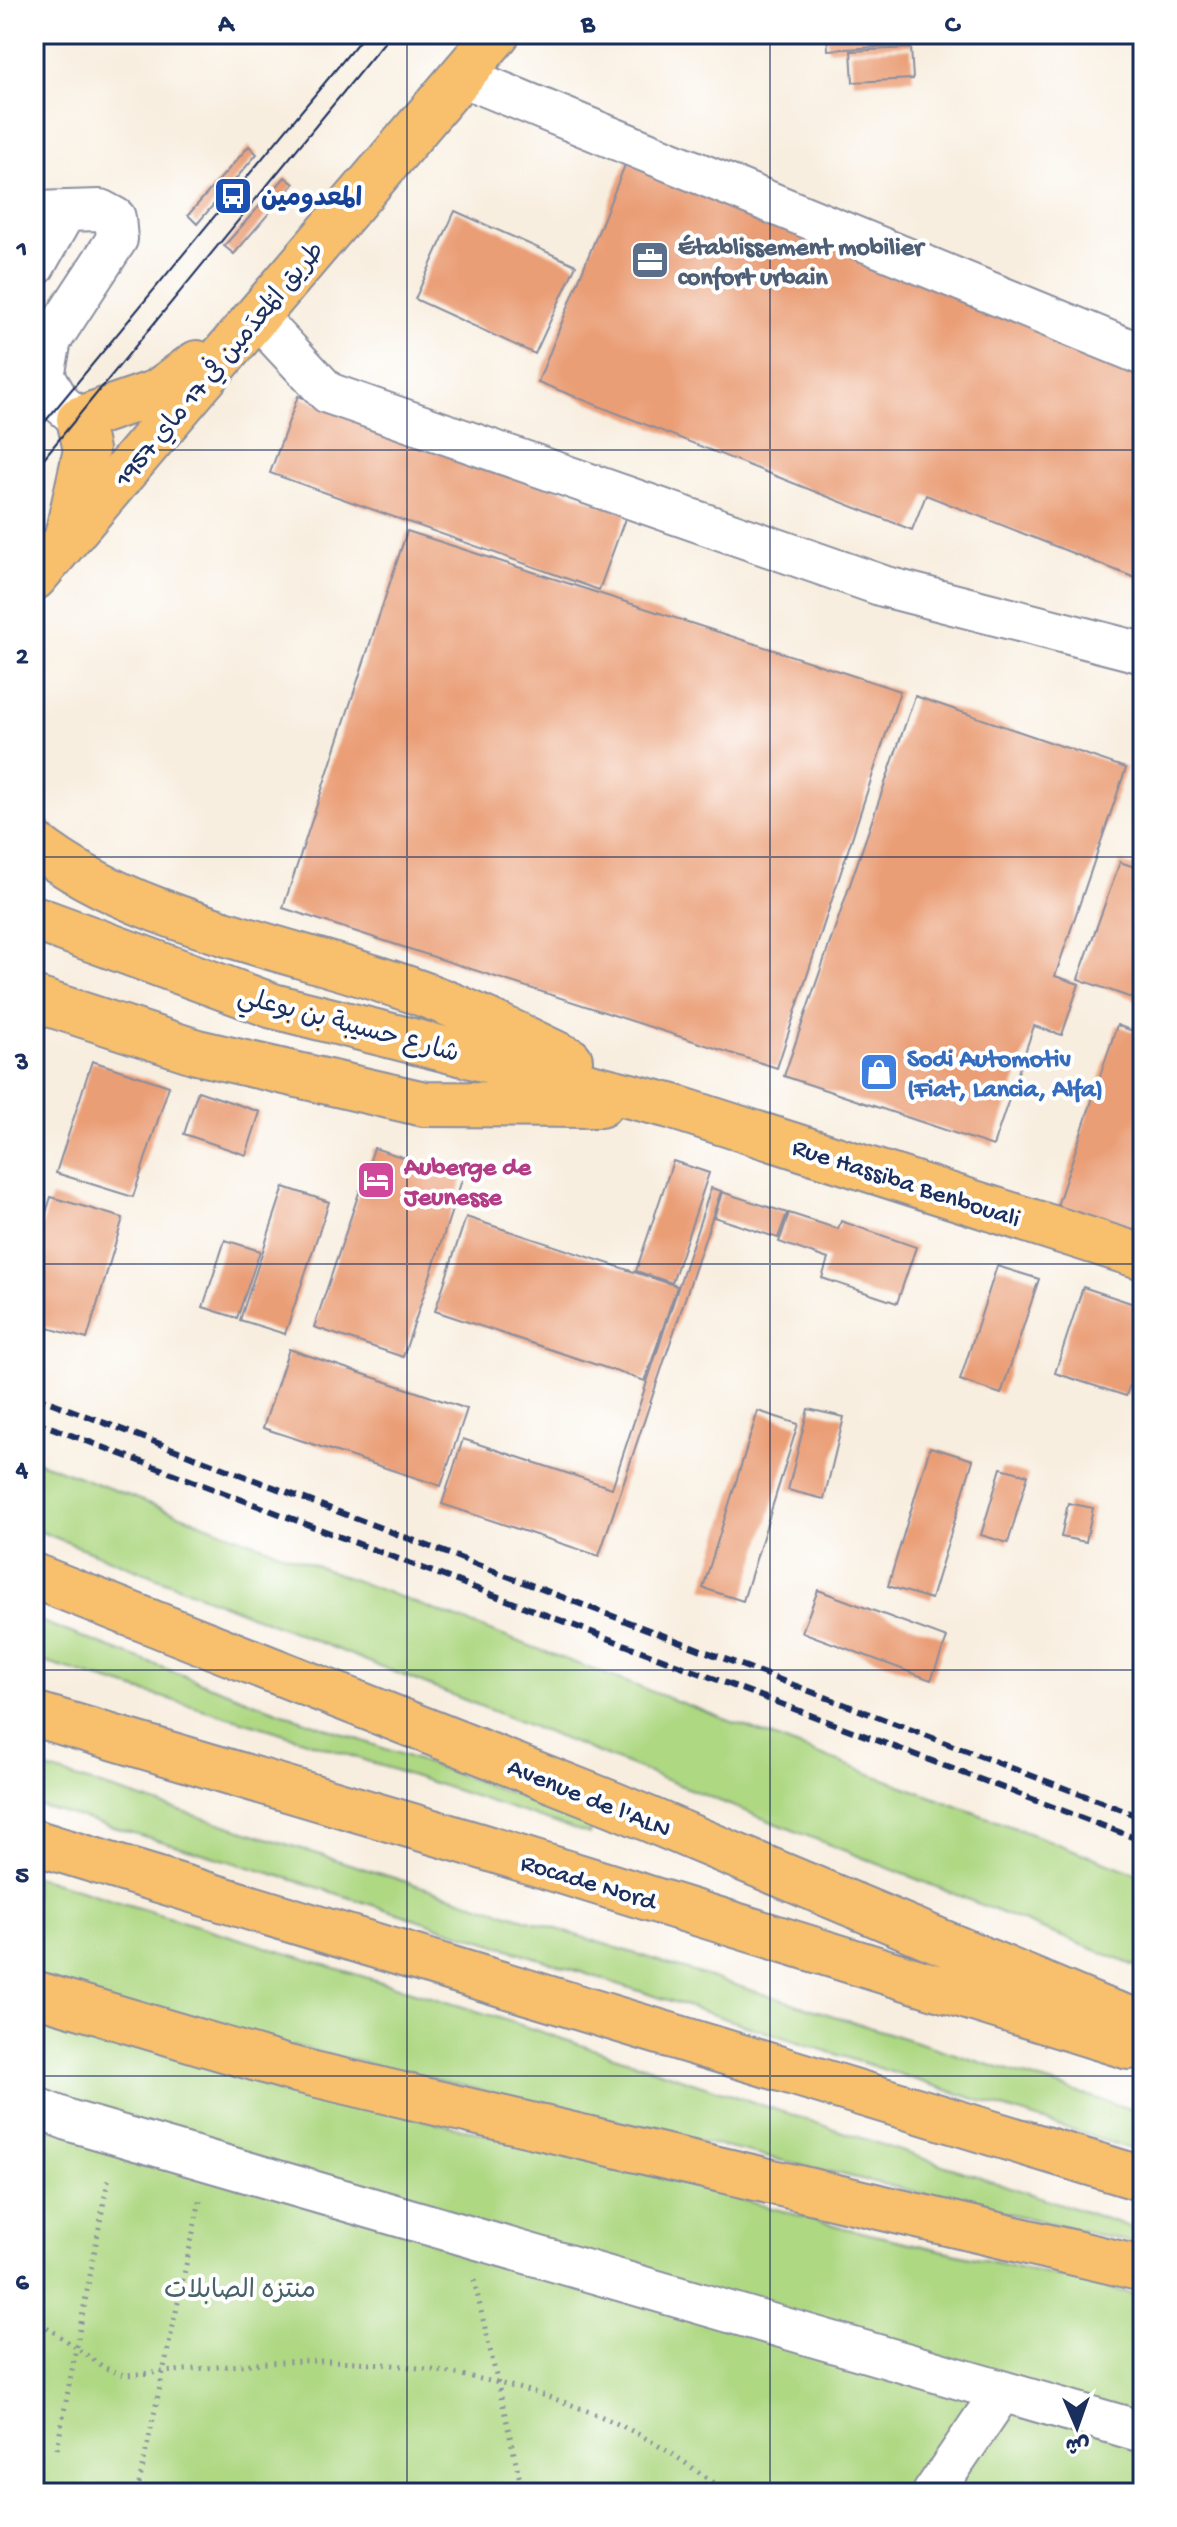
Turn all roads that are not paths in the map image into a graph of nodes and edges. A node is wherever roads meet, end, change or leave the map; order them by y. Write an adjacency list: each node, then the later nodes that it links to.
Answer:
1 (497, 34): 2 (main road, طريق المُعدَمين في 17 ماي 1957)
2 (464, 77): 5 (main road, طريق المُعدَمين في 17 ماي 1957); 6 (lane)
3 (49, 213): 4 (lane); 7 (lane)
4 (34, 267)
5 (252, 321): 7 (main road); 8 (main road, طريق المُعدَمين في 17 ماي 1957); 11 (lane)
6 (1143, 355)
7 (79, 419): 8 (main road)
8 (64, 547): 9 (main road); 10 (main road)
9 (34, 578)
10 (34, 602)
11 (1143, 653)
12 (34, 843): 15 (main road)
13 (34, 918): 15 (main road, شارع حسيبة بن بوعلي)
14 (34, 999): 15 (main road)
15 (670, 1106): 16 (main road, Rue Hassiba Benbouali)
16 (1143, 1257)
17 (34, 1576): 21 (main road, Avenue de l'ALN)
18 (34, 1714): 22 (main road, Rocade Nord)
19 (34, 1842): 24 (main road)
20 (34, 1993): 25 (main road)
21 (1143, 2023)
22 (1143, 2052)
23 (34, 2107): 26 (lane)
24 (1143, 2179)
25 (1143, 2269)
26 (1001, 2393): 27 (lane); 28 (lane)
27 (1143, 2432)
28 (933, 2493)

